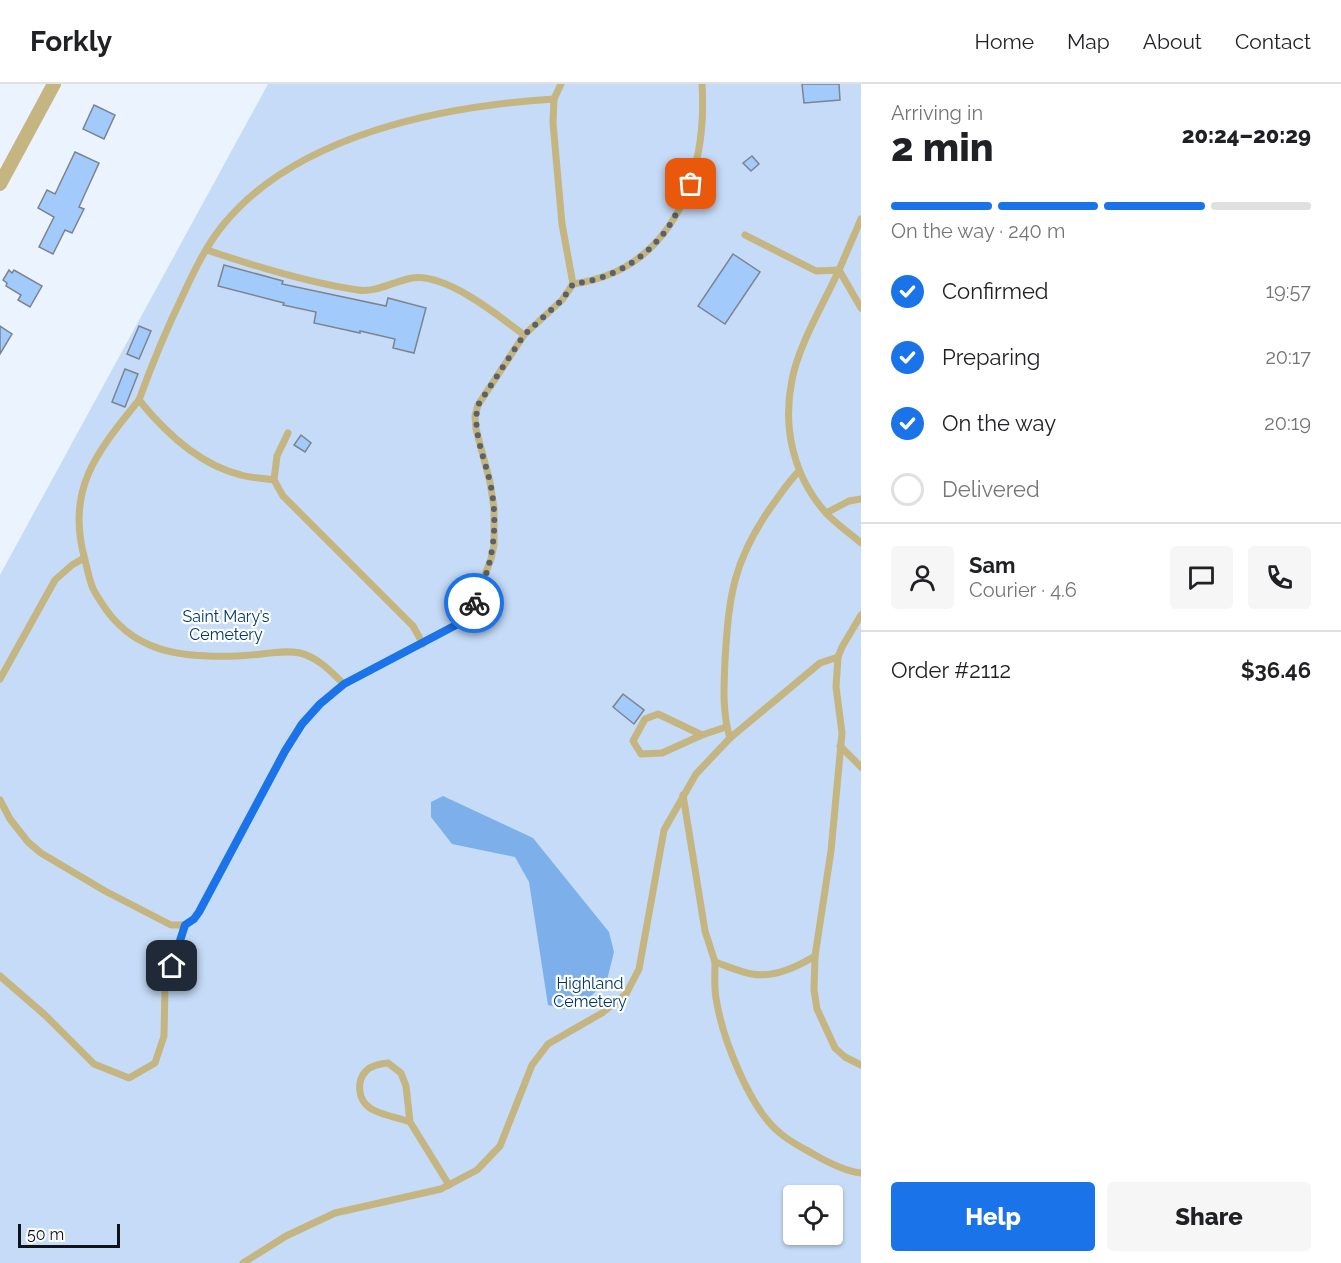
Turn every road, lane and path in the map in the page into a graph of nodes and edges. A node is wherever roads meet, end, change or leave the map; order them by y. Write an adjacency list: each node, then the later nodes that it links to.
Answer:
1 (54, 84): 5 (street)
2 (561, 84): 4 (lane)
3 (702, 84): 10 (lane)
4 (554, 99): 8 (lane); 10 (lane)
5 (0, 184)
6 (861, 219): 9 (lane)
7 (745, 236): 9 (lane)
8 (207, 249): 12 (lane); 13 (lane)
9 (839, 270): 11 (lane); 15 (lane)
10 (573, 284): 12 (lane)
11 (861, 308)
12 (524, 335): 22 (lane)
13 (139, 400): 16 (lane); 20 (lane)
14 (288, 433): 16 (lane)
15 (800, 471): 18 (lane); 26 (lane)
16 (274, 480): 22 (lane)
17 (861, 499): 18 (lane)
18 (826, 513): 19 (lane)
19 (861, 543)
20 (84, 558): 24 (lane); 25 (lane)
21 (861, 615): 23 (lane)
22 (423, 644): 25 (lane)
23 (838, 657): 28 (lane); 29 (lane)
24 (0, 679)
25 (344, 684): 33 (lane)
26 (726, 727): 27 (lane); 28 (lane)
27 (702, 735): 27 (lane)
28 (730, 738): 31 (lane)
29 (840, 746): 30 (lane); 34 (lane)
30 (861, 767)
31 (683, 795): 35 (lane); 40 (lane)
32 (0, 800): 33 (lane)
33 (185, 925): 36 (lane)
34 (815, 956): 35 (lane); 37 (lane)
35 (715, 962): 39 (lane)
36 (0, 976)
37 (861, 1065)
38 (410, 1122): 38 (lane); 40 (lane)
39 (861, 1173)
40 (449, 1185): 41 (lane)
41 (243, 1263)

